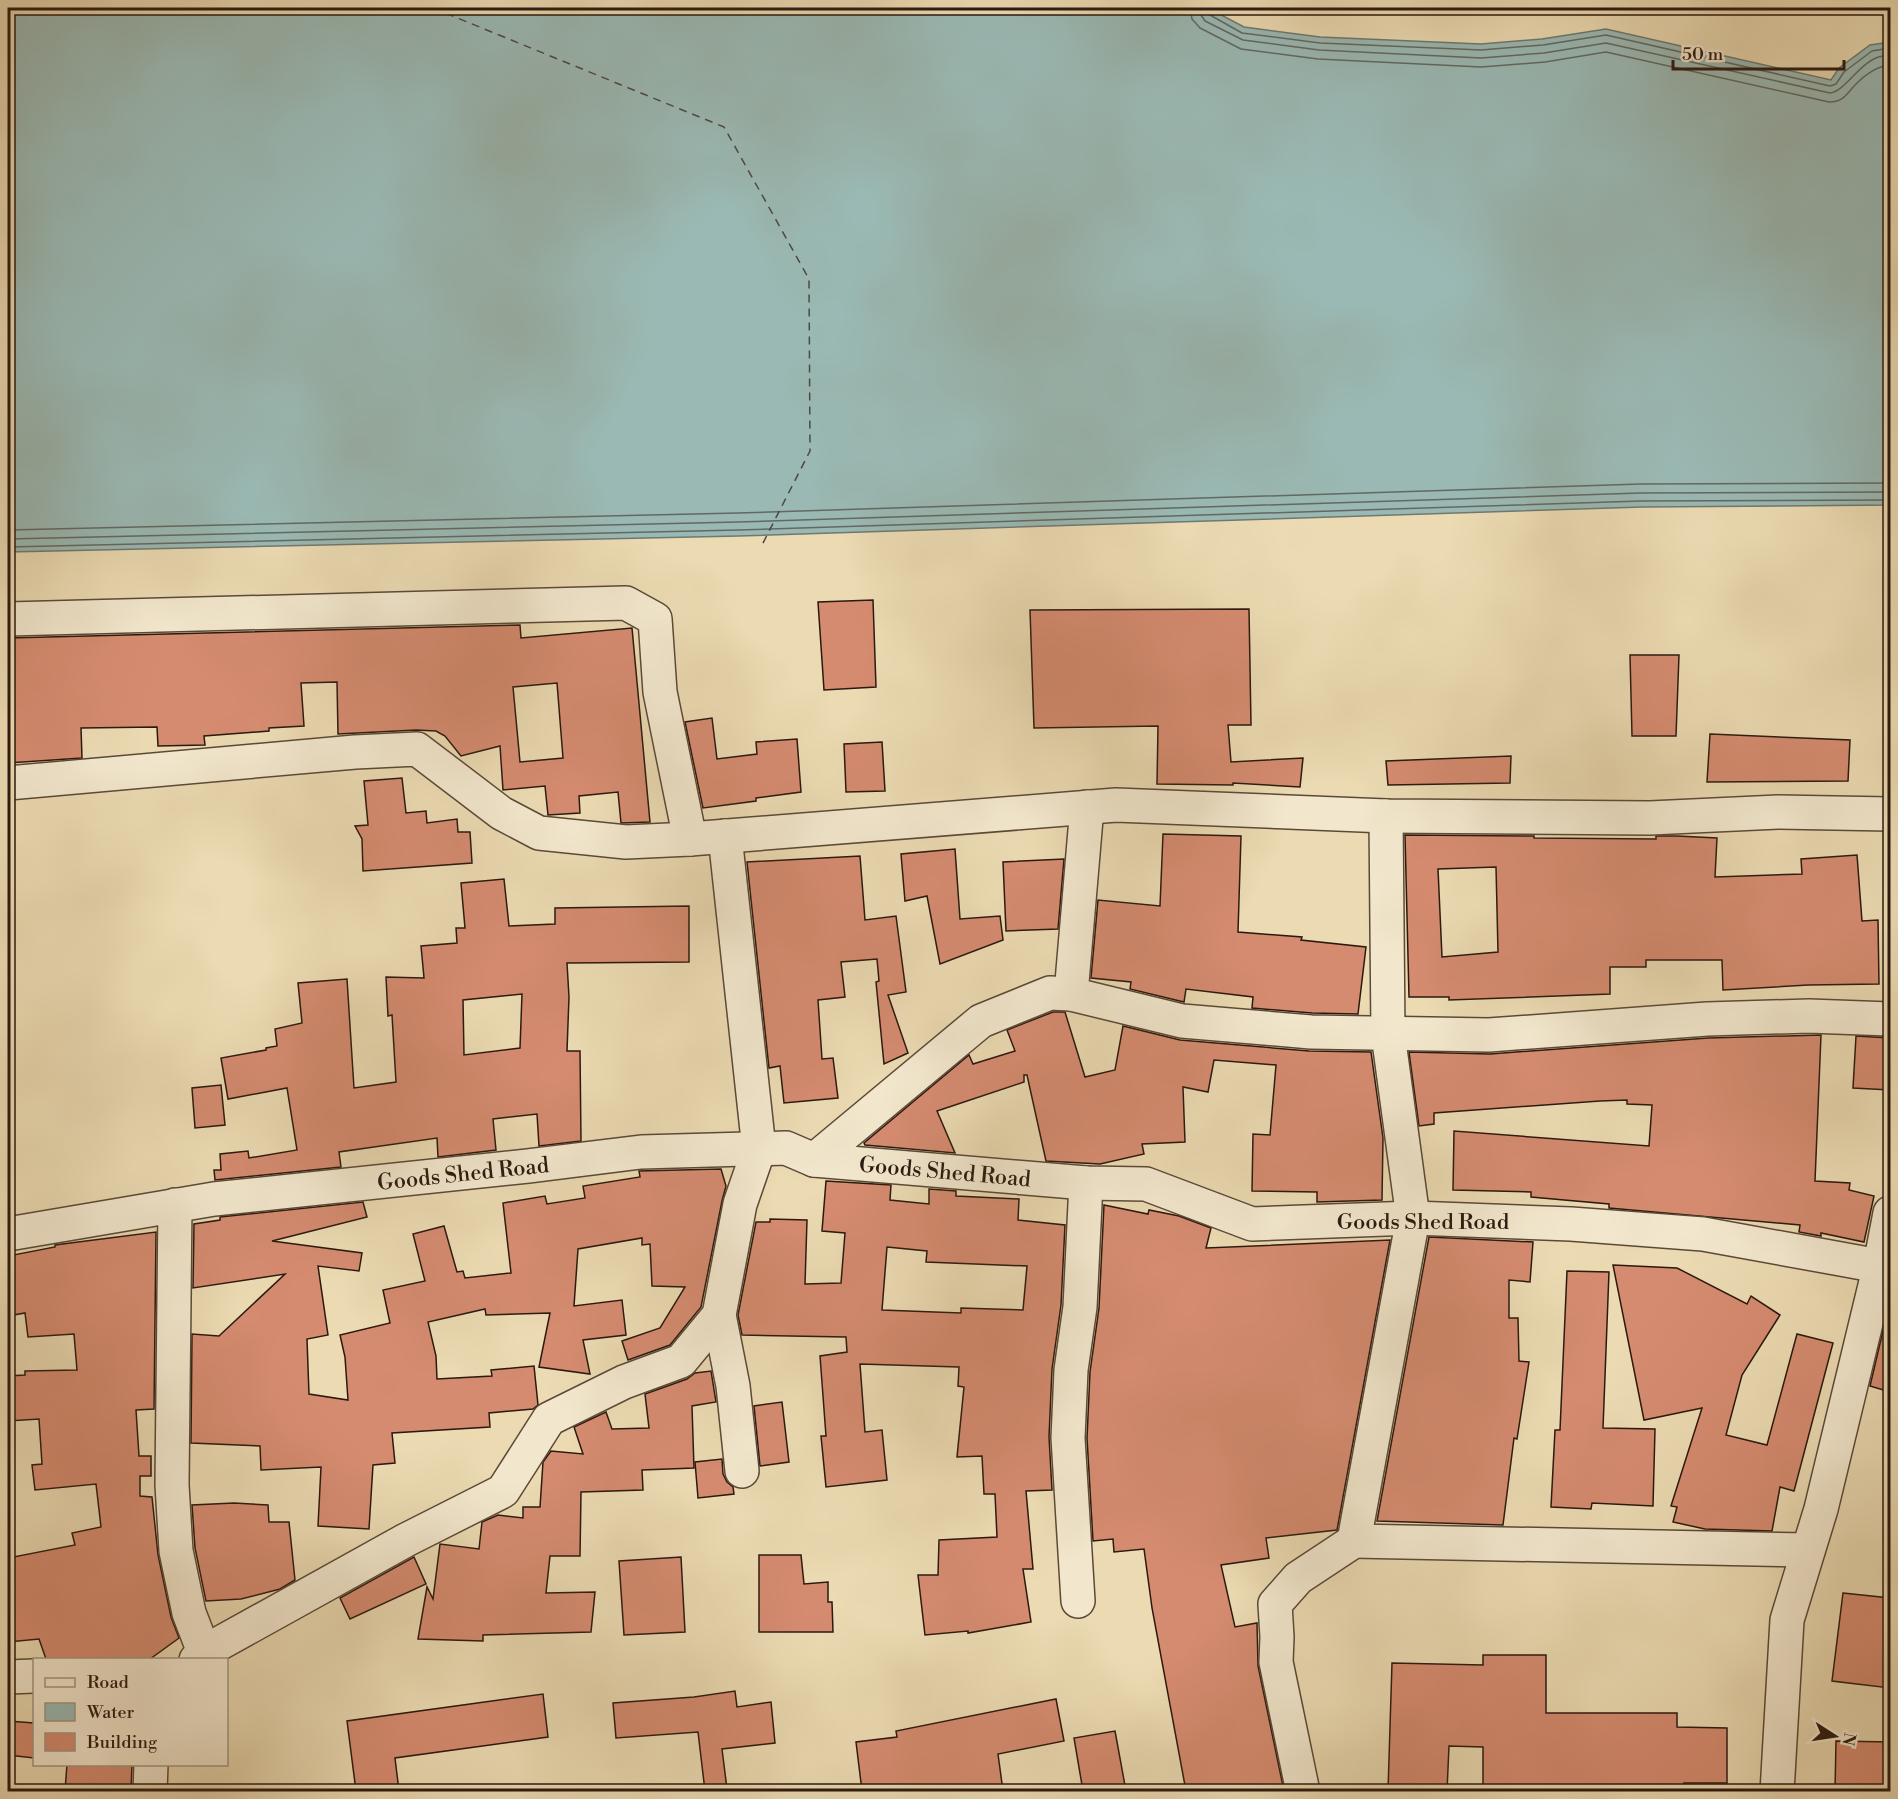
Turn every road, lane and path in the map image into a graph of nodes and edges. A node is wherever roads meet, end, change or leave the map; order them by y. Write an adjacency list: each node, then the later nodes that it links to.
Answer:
1 (8, 619): 7 (street)
2 (8, 783): 7 (street)
3 (1087, 807): 5 (street); 6 (street); 8 (street)
4 (1890, 814): 5 (street)
5 (1386, 816): 10 (street)
6 (725, 836): 7 (street); 11 (street)
7 (690, 839)
8 (1071, 994): 10 (street); 12 (street)
9 (1890, 1019): 10 (street)
10 (1388, 1034): 16 (street)
11 (759, 1149): 12 (street, Goods Shed Road); 14 (street, Goods Shed Road); 19 (street)
12 (814, 1160): 13 (street, Goods Shed Road)
13 (1086, 1183): 16 (street, Goods Shed Road); 23 (street)
14 (174, 1205): 17 (street, Goods Shed Road); 24 (street)
15 (1890, 1213): 18 (street)
16 (1413, 1218): 18 (street, Goods Shed Road); 21 (street)
17 (8, 1234)
18 (1885, 1267): 22 (street)
19 (719, 1315): 20 (street); 24 (street)
20 (742, 1471)
21 (1354, 1541): 22 (street); 29 (street)
22 (1809, 1550): 30 (street)
23 (1077, 1601)
24 (200, 1656)
25 (33, 1676): 26 (street)
26 (8, 1677)
27 (151, 1766): 28 (street)
28 (150, 1791)
29 (1303, 1791)
30 (1777, 1791)

